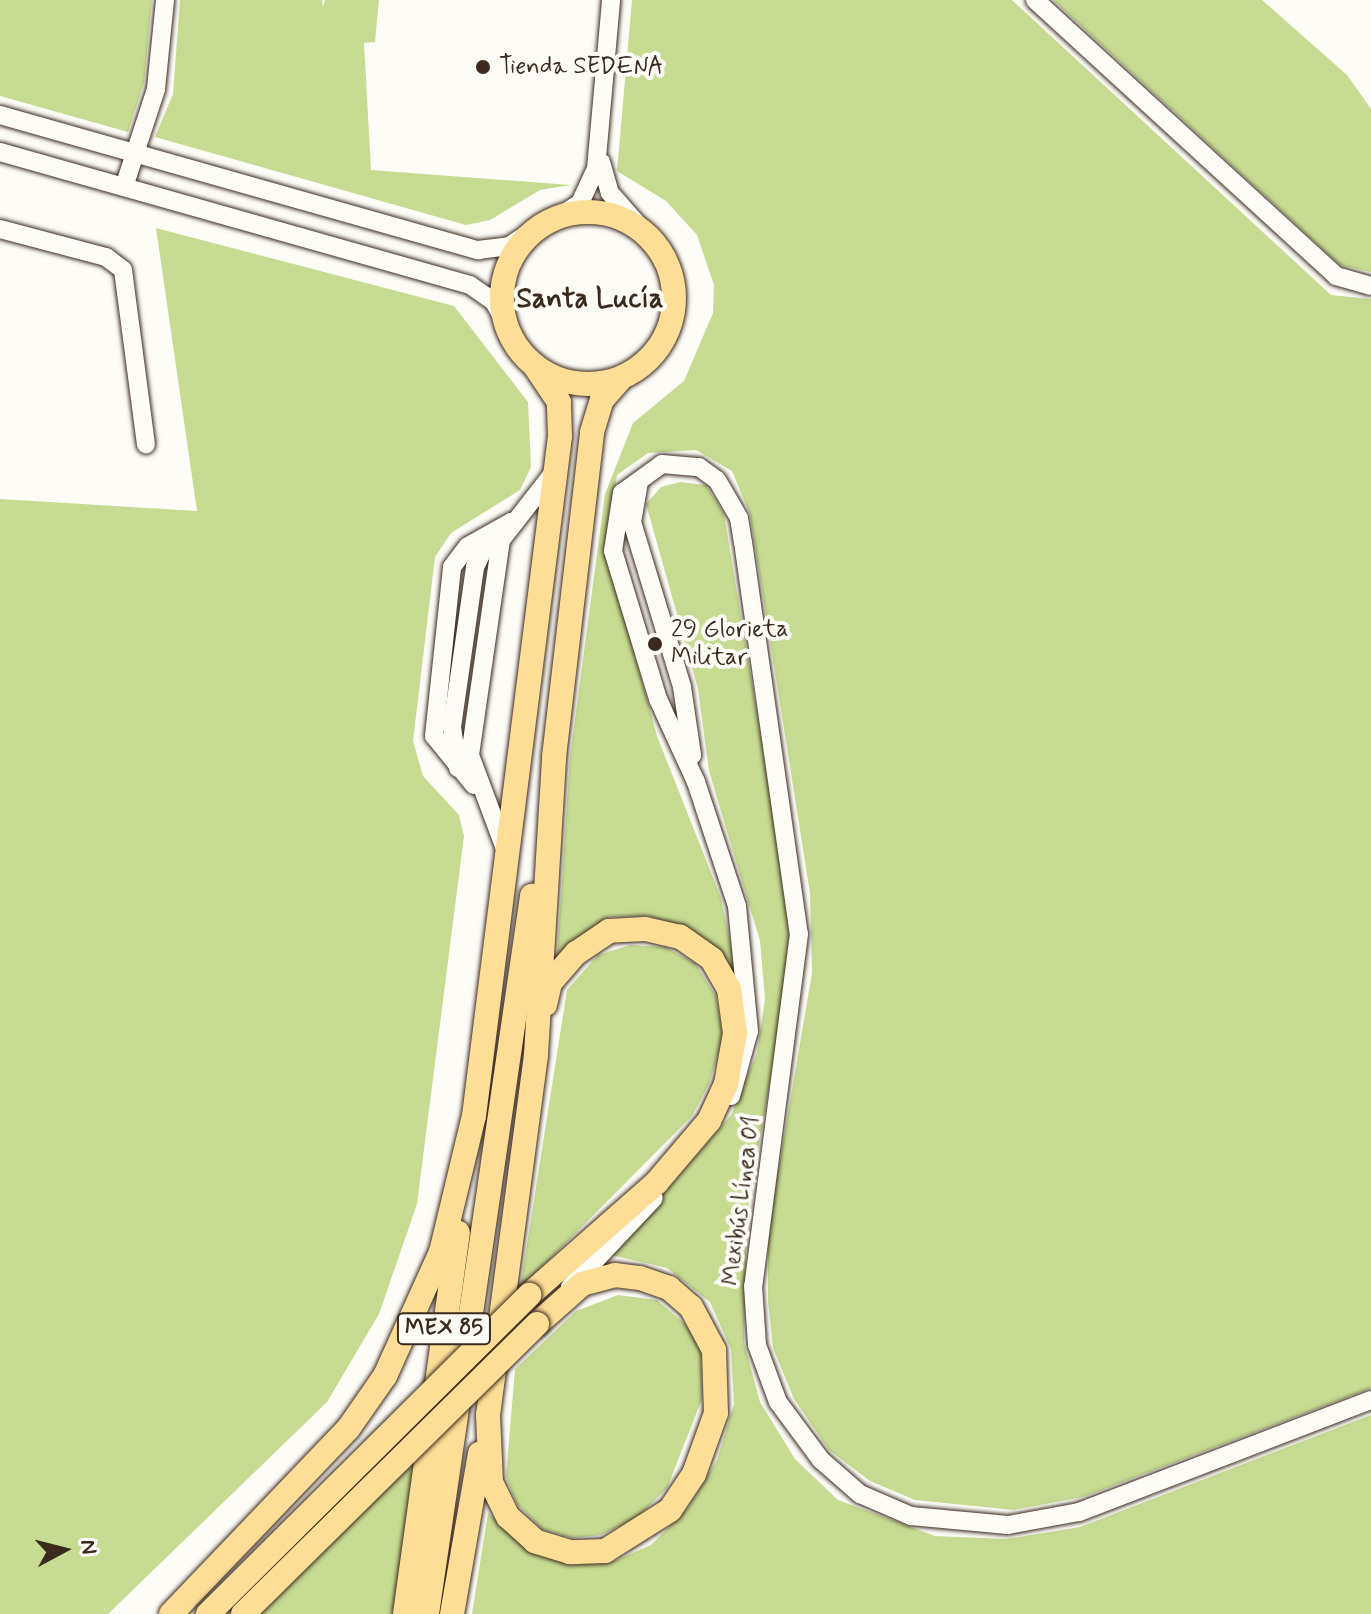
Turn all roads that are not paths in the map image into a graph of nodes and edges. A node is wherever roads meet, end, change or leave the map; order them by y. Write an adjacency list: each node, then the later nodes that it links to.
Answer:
1 (165, 0): 7 (street)
2 (611, 0): 5 (street)
3 (1035, 0): 13 (street)
4 (0, 115): 7 (street)
5 (600, 145): 9 (street); 12 (street)
6 (0, 152): 8 (street)
7 (133, 154): 8 (street); 11 (street)
8 (124, 187): 14 (street)
9 (557, 218): 11 (main road); 12 (main road)
10 (0, 229): 17 (street)
11 (534, 230): 14 (main road)
12 (647, 235): 16 (main road)
13 (1371, 286)
14 (506, 324): 15 (main road)
15 (535, 366): 16 (main road); 18 (main road)
16 (620, 379): 21 (main road)
17 (146, 444)
18 (557, 459): 20 (street); 24 (main road)
19 (643, 472): 22 (street, Mexibús Línea 01); 22 (street, Mexibús Línea 01); 30 (street, Mexibús Línea 01)
20 (524, 515): 23 (street); 23 (street)
21 (554, 757): 26 (main road); 36 (main road)
22 (696, 782): 25 (street, Mexibús Línea 01)
23 (477, 788): 24 (street)
24 (505, 878): 28 (main road)
25 (749, 988): 27 (street, Mexibús Línea 01); 29 (street, Mexibús Línea 01)
26 (536, 1054): 27 (main road); 31 (main road)
27 (726, 1084): 33 (main road, bridge)
28 (474, 1116): 32 (main road); 35 (main road, MEX 85)
29 (537, 1324): 31 (main road); 34 (main road, bridge)
30 (1371, 1400)
31 (488, 1415): 37 (main road)
32 (171, 1614)
33 (208, 1614)
34 (243, 1614)
35 (405, 1614)
36 (427, 1614)
37 (452, 1614)

